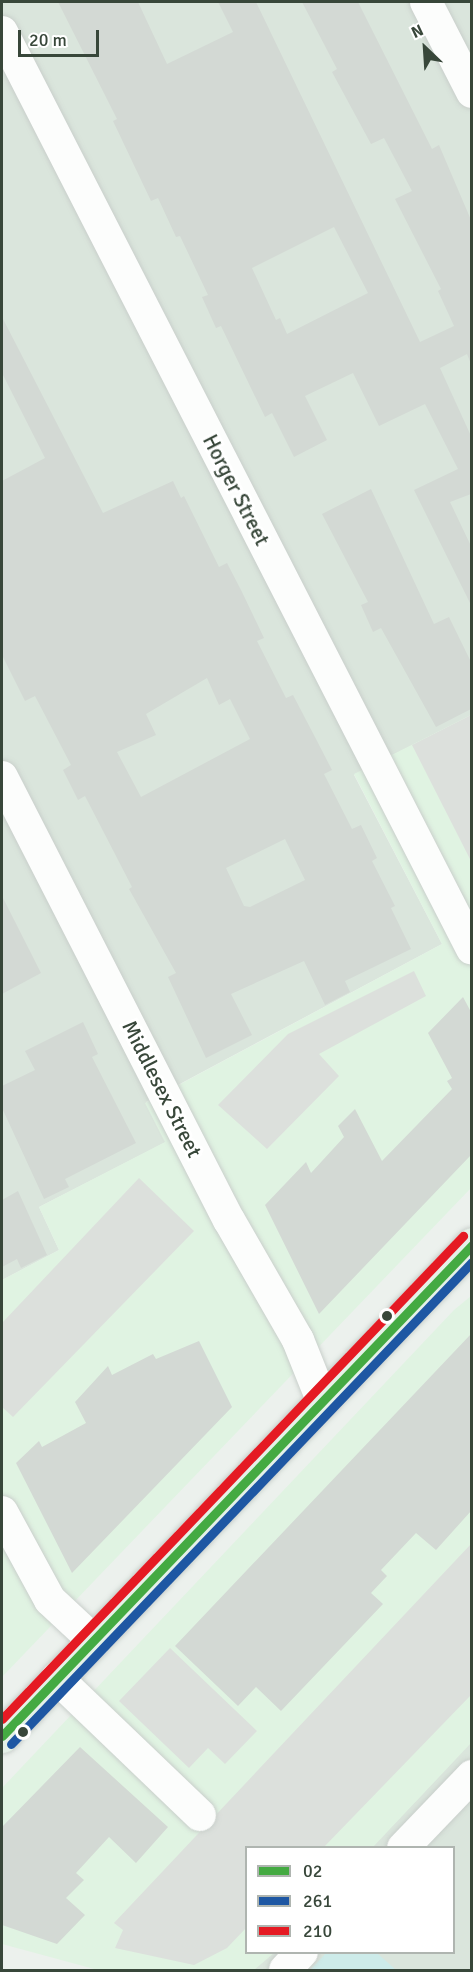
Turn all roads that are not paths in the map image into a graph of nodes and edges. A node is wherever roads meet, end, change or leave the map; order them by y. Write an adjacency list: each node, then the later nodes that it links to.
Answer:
1 (426, 2): 3 (street)
2 (2, 32): 5 (street, Horger Street)
3 (471, 92)
4 (2, 777): 7 (street, Middlesex Street)
5 (471, 949)
6 (471, 1244): 7 (main road)
7 (322, 1400): 9 (main road)
8 (2, 1512): 9 (street)
9 (93, 1640): 10 (main road)
10 (57, 1678): 11 (main road); 13 (street)
11 (2, 1736)
12 (471, 1776): 14 (street)
13 (200, 1815)
14 (405, 1846)
15 (301, 1954): 16 (street)
16 (285, 1971)

